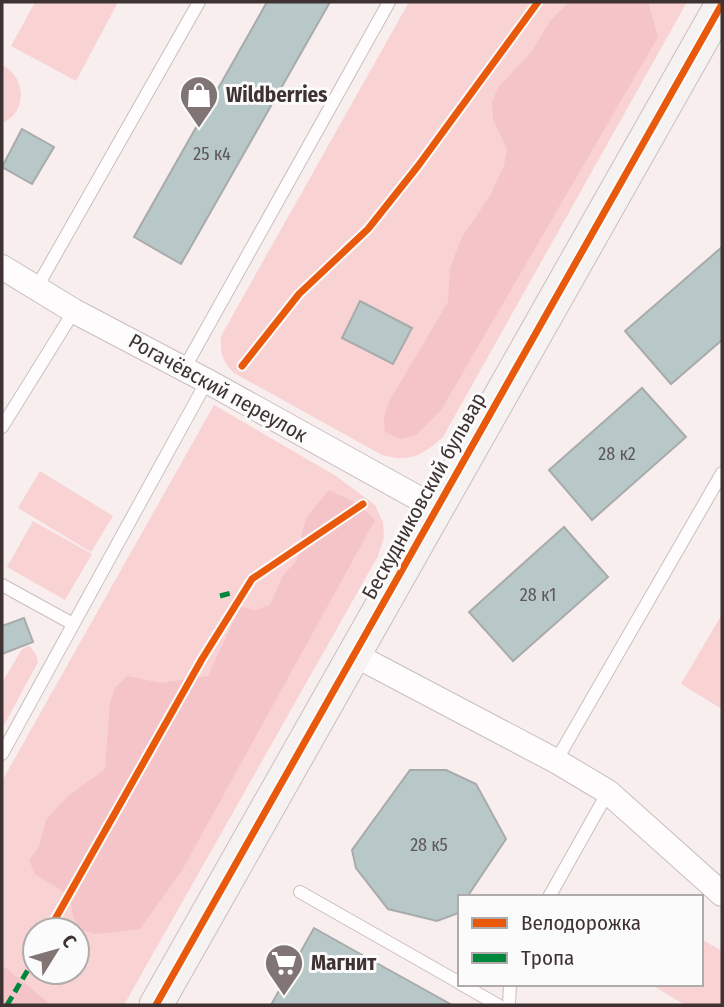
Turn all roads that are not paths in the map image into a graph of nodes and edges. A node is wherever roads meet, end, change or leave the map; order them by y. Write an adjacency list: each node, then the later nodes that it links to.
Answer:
1 (199, 2): 5 (lane)
2 (389, 2): 7 (lane)
3 (722, 4): 11 (street, Бескудниковский бульвар)
4 (2, 267): 5 (street, Рогачёвский переулок)
5 (37, 287): 6 (street, Рогачёвский переулок)
6 (74, 311): 7 (street, Рогачёвский переулок); 9 (lane)
7 (184, 369): 8 (street, Рогачёвский переулок)
8 (207, 381): 11 (street, Рогачёвский переулок); 13 (lane)
9 (2, 427)
10 (722, 473): 16 (lane)
11 (436, 508): 14 (street, Бескудниковский бульвар)
12 (2, 585): 13 (lane)
13 (73, 624): 15 (lane)
14 (355, 654): 16 (street); 24 (street, Бескудниковский бульвар)
15 (2, 754)
16 (556, 761): 17 (street)
17 (608, 792): 19 (street); 20 (lane)
18 (300, 892): 21 (lane)
19 (722, 894)
20 (550, 895)
21 (458, 983)
22 (464, 986): 25 (lane)
23 (510, 986): 26 (lane)
24 (156, 1005)
25 (498, 1005)
26 (509, 1005)

